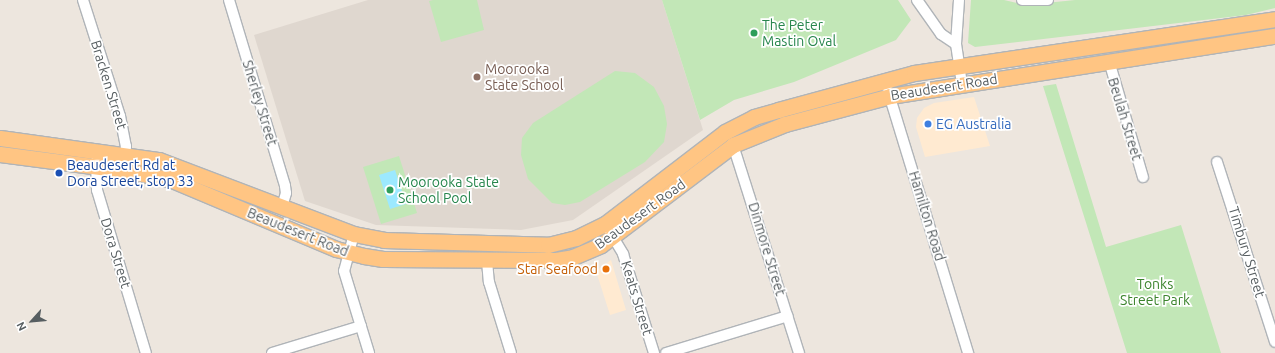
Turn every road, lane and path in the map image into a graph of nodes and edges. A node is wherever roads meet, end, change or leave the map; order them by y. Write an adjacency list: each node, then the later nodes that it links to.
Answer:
1 (83, 0): 19 (street, Bracken Street)
2 (229, 0): 24 (street, Sherley Street)
3 (917, 0): 9 (street)
4 (959, 0): 9 (street)
5 (1022, 0): 6 (street)
6 (1048, 0)
7 (1275, 20): 11 (highway, Beaudesert Road)
8 (1275, 36): 10 (highway, Beaudesert Road)
9 (956, 44): 11 (street)
10 (1109, 60): 13 (highway, Beaudesert Road); 23 (street, Beulah Street)
11 (959, 66): 12 (highway, Beaudesert Road); 13 (street)
12 (885, 79): 14 (street, Hamilton Road); 25 (highway, Beaudesert Road)
13 (962, 84): 14 (highway, Beaudesert Road)
14 (890, 96): 16 (highway, Beaudesert Road); 40 (street, Hamilton Road)
15 (0, 138): 17 (highway, Beaudesert Road)
16 (733, 145): 27 (highway, Beaudesert Road); 30 (street, Dinmore Street)
17 (97, 152): 19 (highway, Beaudesert Road); 21 (street, Dora Street)
18 (0, 154): 21 (highway, Beaudesert Road)
19 (126, 155): 22 (street, Bracken Street); 24 (highway, Beaudesert Road)
20 (1217, 162): 32 (street, Timbury Street)
21 (95, 168): 22 (highway, Beaudesert Road); 33 (street, Dora Street)
22 (123, 170): 28 (highway, Beaudesert Road)
23 (1143, 178)
24 (282, 207): 26 (highway, Beaudesert Road)
25 (605, 224): 26 (highway, Beaudesert Road); 27 (street, Keats Street)
26 (354, 234): 28 (street)
27 (613, 237): 29 (highway, Beaudesert Road); 37 (street, Keats Street)
28 (347, 253): 29 (highway, Beaudesert Road); 31 (street)
29 (487, 261): 36 (street)
30 (788, 316): 38 (street); 39 (street, Dinmore Street)
31 (361, 326): 34 (street); 35 (street)
32 (1275, 342)
33 (146, 353)
34 (272, 353)
35 (369, 353)
36 (511, 353)
37 (654, 353)
38 (666, 353)
39 (799, 353)
40 (968, 353)

